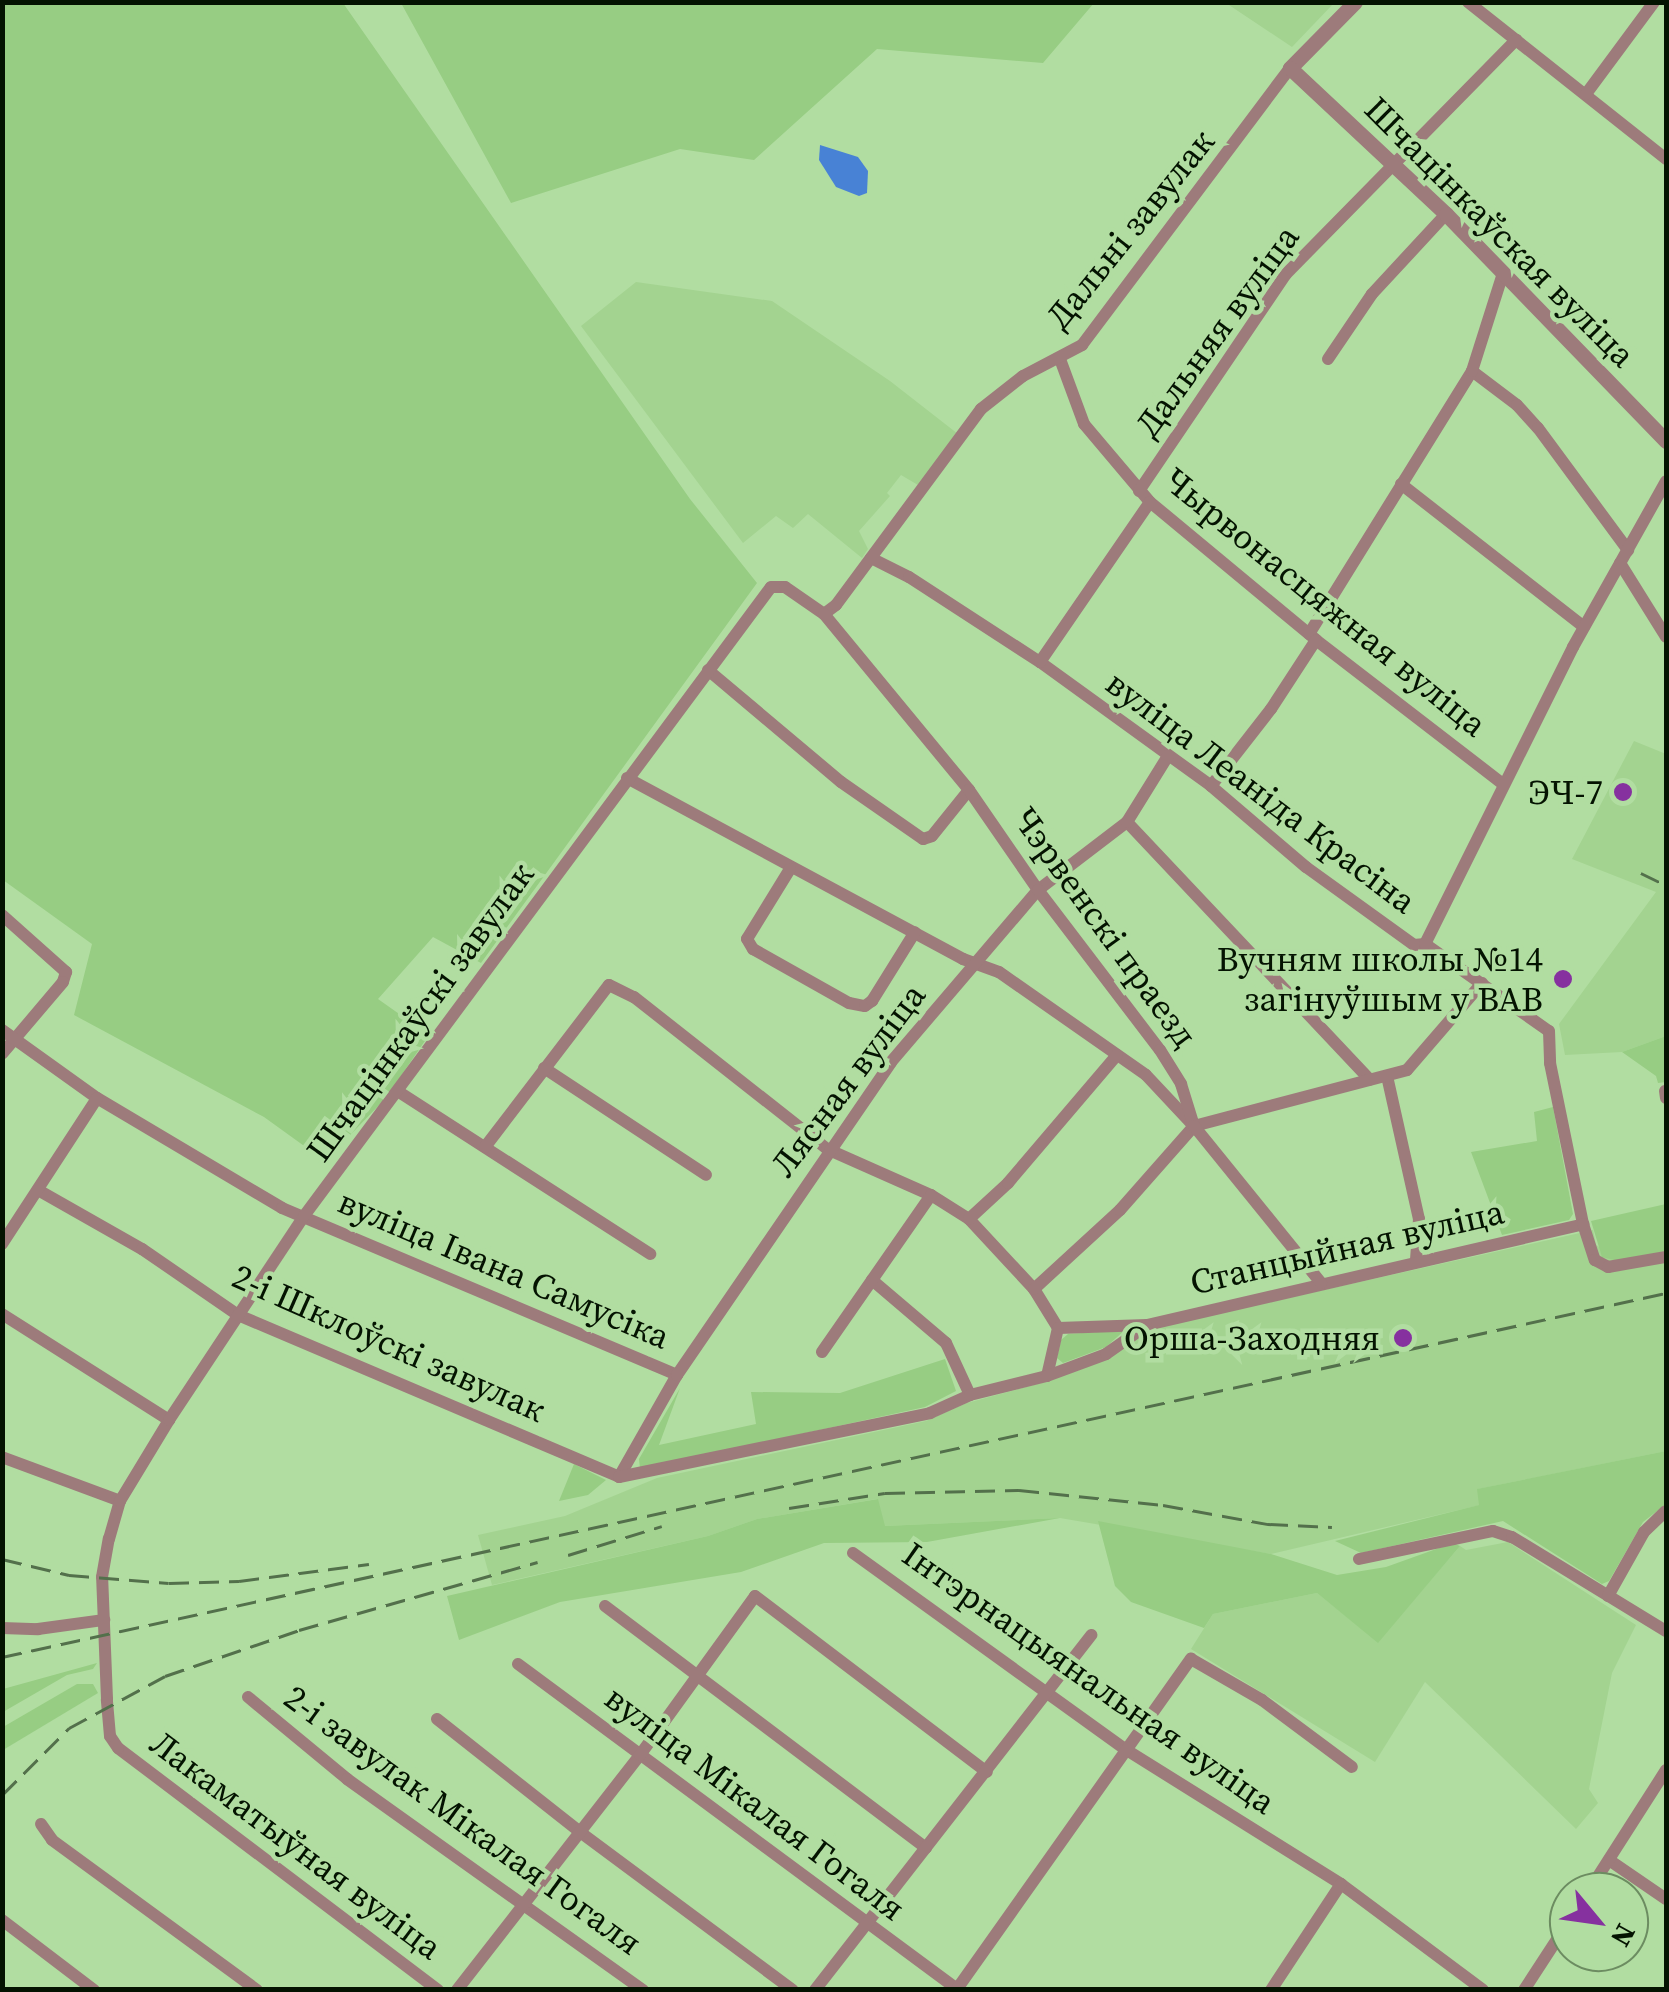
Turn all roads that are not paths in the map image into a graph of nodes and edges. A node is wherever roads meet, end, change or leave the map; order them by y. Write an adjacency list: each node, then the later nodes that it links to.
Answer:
1 (1355, 2): 5 (street, Дальні завулак)
2 (1468, 2): 4 (street)
3 (1654, 2): 6 (street)
4 (1516, 40): 6 (street); 8 (street, Дальняя вуліца)
5 (1290, 68): 8 (street, Шчацінкаўская вуліца); 11 (street, Дальні завулак)
6 (1586, 94): 7 (street)
7 (1666, 158)
8 (1390, 163): 9 (street, Шчацінкаўская вуліца); 17 (street, Дальняя вуліца)
9 (1446, 214): 10 (street, Шчацінкаўская вуліца); 12 (street)
10 (1502, 273): 13 (street); 14 (street, Шчацінкаўская вуліца)
11 (1060, 358): 17 (street, Чырвонасцяжная вуліца); 20 (street, Дальні завулак)
12 (1328, 358)
13 (1472, 371): 16 (street); 19 (street)
14 (1666, 441)
15 (1666, 482): 19 (street)
16 (1401, 484): 22 (street); 23 (street)
17 (1139, 491): 18 (street, Чырвонасцяжная вуліца)
18 (1150, 502): 23 (street, Чырвонасцяжная вуліца); 25 (street)
19 (1624, 556): 22 (street); 24 (street)
20 (870, 558): 21 (street, Дальні завулак); 25 (street, вуліца Леаніда Красіна)
21 (824, 614): 26 (street, Шчацінкаўскі завулак); 31 (street, Чэрвенскі праезд)
22 (1584, 627): 29 (street)
23 (1312, 636): 29 (street, Чырвонасцяжная вуліца); 30 (street)
24 (1666, 637)
25 (1040, 662): 27 (street, вуліца Леаніда Красіна)
26 (708, 670): 28 (street, Шчацінкаўскі завулак); 31 (street)
27 (1168, 756): 30 (street, вуліца Леаніда Красіна); 32 (street, Лясная вуліца)
28 (627, 778): 33 (street); 46 (street, Шчацінкаўскі завулак)
29 (1502, 783): 37 (street)
30 (1211, 786): 37 (street, вуліца Леаніда Красіна)
31 (969, 790): 34 (street, Чэрвенскі праезд)
32 (1128, 822): 34 (street, Лясная вуліца); 45 (street)
33 (790, 869): 36 (street); 36 (street)
34 (1038, 890): 38 (street, Лясная вуліца); 48 (street, Чэрвенскі праезд)
35 (2, 915): 40 (street)
36 (914, 932): 38 (street)
37 (1424, 944): 39 (street, вуліца Леаніда Красіна)
38 (978, 962): 42 (street); 50 (street, Лясная вуліца)
39 (1482, 983): 44 (street); 56 (street, вуліца Леаніда Красіна)
40 (8, 1033): 41 (street); 47 (street, вуліца Івана Самусіка)
41 (2, 1054)
42 (1117, 1055): 48 (street); 55 (street)
43 (544, 1068): 49 (street); 50 (street); 51 (street)
44 (1388, 1076): 45 (street); 60 (street)
45 (1370, 1080): 48 (street)
46 (399, 1092): 49 (street); 54 (street, Шчацінкаўскі завулак)
47 (96, 1098): 52 (street); 54 (street, вуліца Івана Самусіка)
48 (1194, 1126): 62 (street, Чэрвенскі праезд); 63 (street)
49 (485, 1148): 58 (street)
50 (828, 1149): 53 (street); 69 (street, Лясная вуліца)
51 (706, 1175)
52 (38, 1190): 57 (street); 65 (street, 2-і Шклоўскі завулак)
53 (931, 1195): 55 (street); 61 (street)
54 (304, 1216): 65 (street, Шчацінкаўскі завулак); 69 (street, вуліца Івана Самусіка)
55 (970, 1219): 63 (street)
56 (1584, 1224): 59 (street); 60 (street, Станцыйная вуліца)
57 (2, 1244)
58 (650, 1254)
59 (1666, 1257)
60 (1416, 1260): 62 (street, Станцыйная вуліца)
61 (872, 1280): 68 (street); 71 (street)
62 (1321, 1283): 66 (street, Станцыйная вуліца)
63 (1034, 1288): 67 (street)
64 (2, 1314): 72 (street)
65 (238, 1315): 72 (street, Шчацінкаўскі завулак); 74 (street, 2-і Шклоўскі завулак)
66 (1147, 1325): 67 (street, Станцыйная вуліца); 70 (street)
67 (1058, 1328): 70 (street)
68 (822, 1352)
69 (676, 1375): 74 (street, Лясная вуліца)
70 (1048, 1376): 71 (street)
71 (970, 1395): 74 (street)
72 (169, 1420): 75 (street, Шчацінкаўскі завулак)
73 (2, 1456): 75 (street)
74 (620, 1477)
75 (120, 1502): 81 (street, Шчацінкаўскі завулак)
76 (1666, 1511): 79 (street)
77 (853, 1553): 87 (street, Інтэрнацыянальная вуліца)
78 (1359, 1559): 79 (street)
79 (1608, 1596): 83 (street)
80 (605, 1606): 86 (street)
81 (104, 1620): 82 (street); 90 (street, Шчацінкаўскі завулак)
82 (4, 1627)
83 (1666, 1631)
84 (1092, 1635): 87 (street)
85 (518, 1664): 92 (street, вуліца Мікалая Гогаля)
86 (694, 1676): 92 (street); 94 (street); 98 (street)
87 (1046, 1693): 91 (street, Інтэрнацыянальная вуліца); 94 (street)
88 (248, 1698): 103 (street, 2-і завулак Мікалая Гогаля)
89 (436, 1719): 97 (street)
90 (118, 1748): 111 (street, Лакаматыўная вуліца)
91 (1125, 1749): 93 (street); 101 (street, Інтэрнацыянальная вуліца); 108 (street)
92 (640, 1756): 97 (street); 105 (street, вуліца Мікалая Гогаля)
93 (1352, 1767)
94 (987, 1772): 98 (street)
95 (1666, 1774): 99 (street)
96 (41, 1824): 110 (street)
97 (580, 1832): 103 (street); 114 (street)
98 (926, 1848): 105 (street)
99 (1609, 1860): 100 (street); 102 (street)
100 (1601, 1872)
101 (1341, 1884): 116 (street); 117 (street, Інтэрнацыянальная вуліца)
102 (1666, 1899)
103 (522, 1906): 112 (street); 113 (street, 2-і завулак Мікалая Гогаля)
104 (2, 1920): 109 (street)
105 (867, 1924): 108 (street, вуліца Мікалая Гогаля); 115 (street)
106 (1549, 1954): 107 (street)
107 (1528, 1988)
108 (957, 1989)
109 (94, 1990)
110 (257, 1990)
111 (438, 1990)
112 (457, 1990)
113 (643, 1990)
114 (792, 1990)
115 (815, 1990)
116 (1271, 1990)
117 (1483, 1990)

